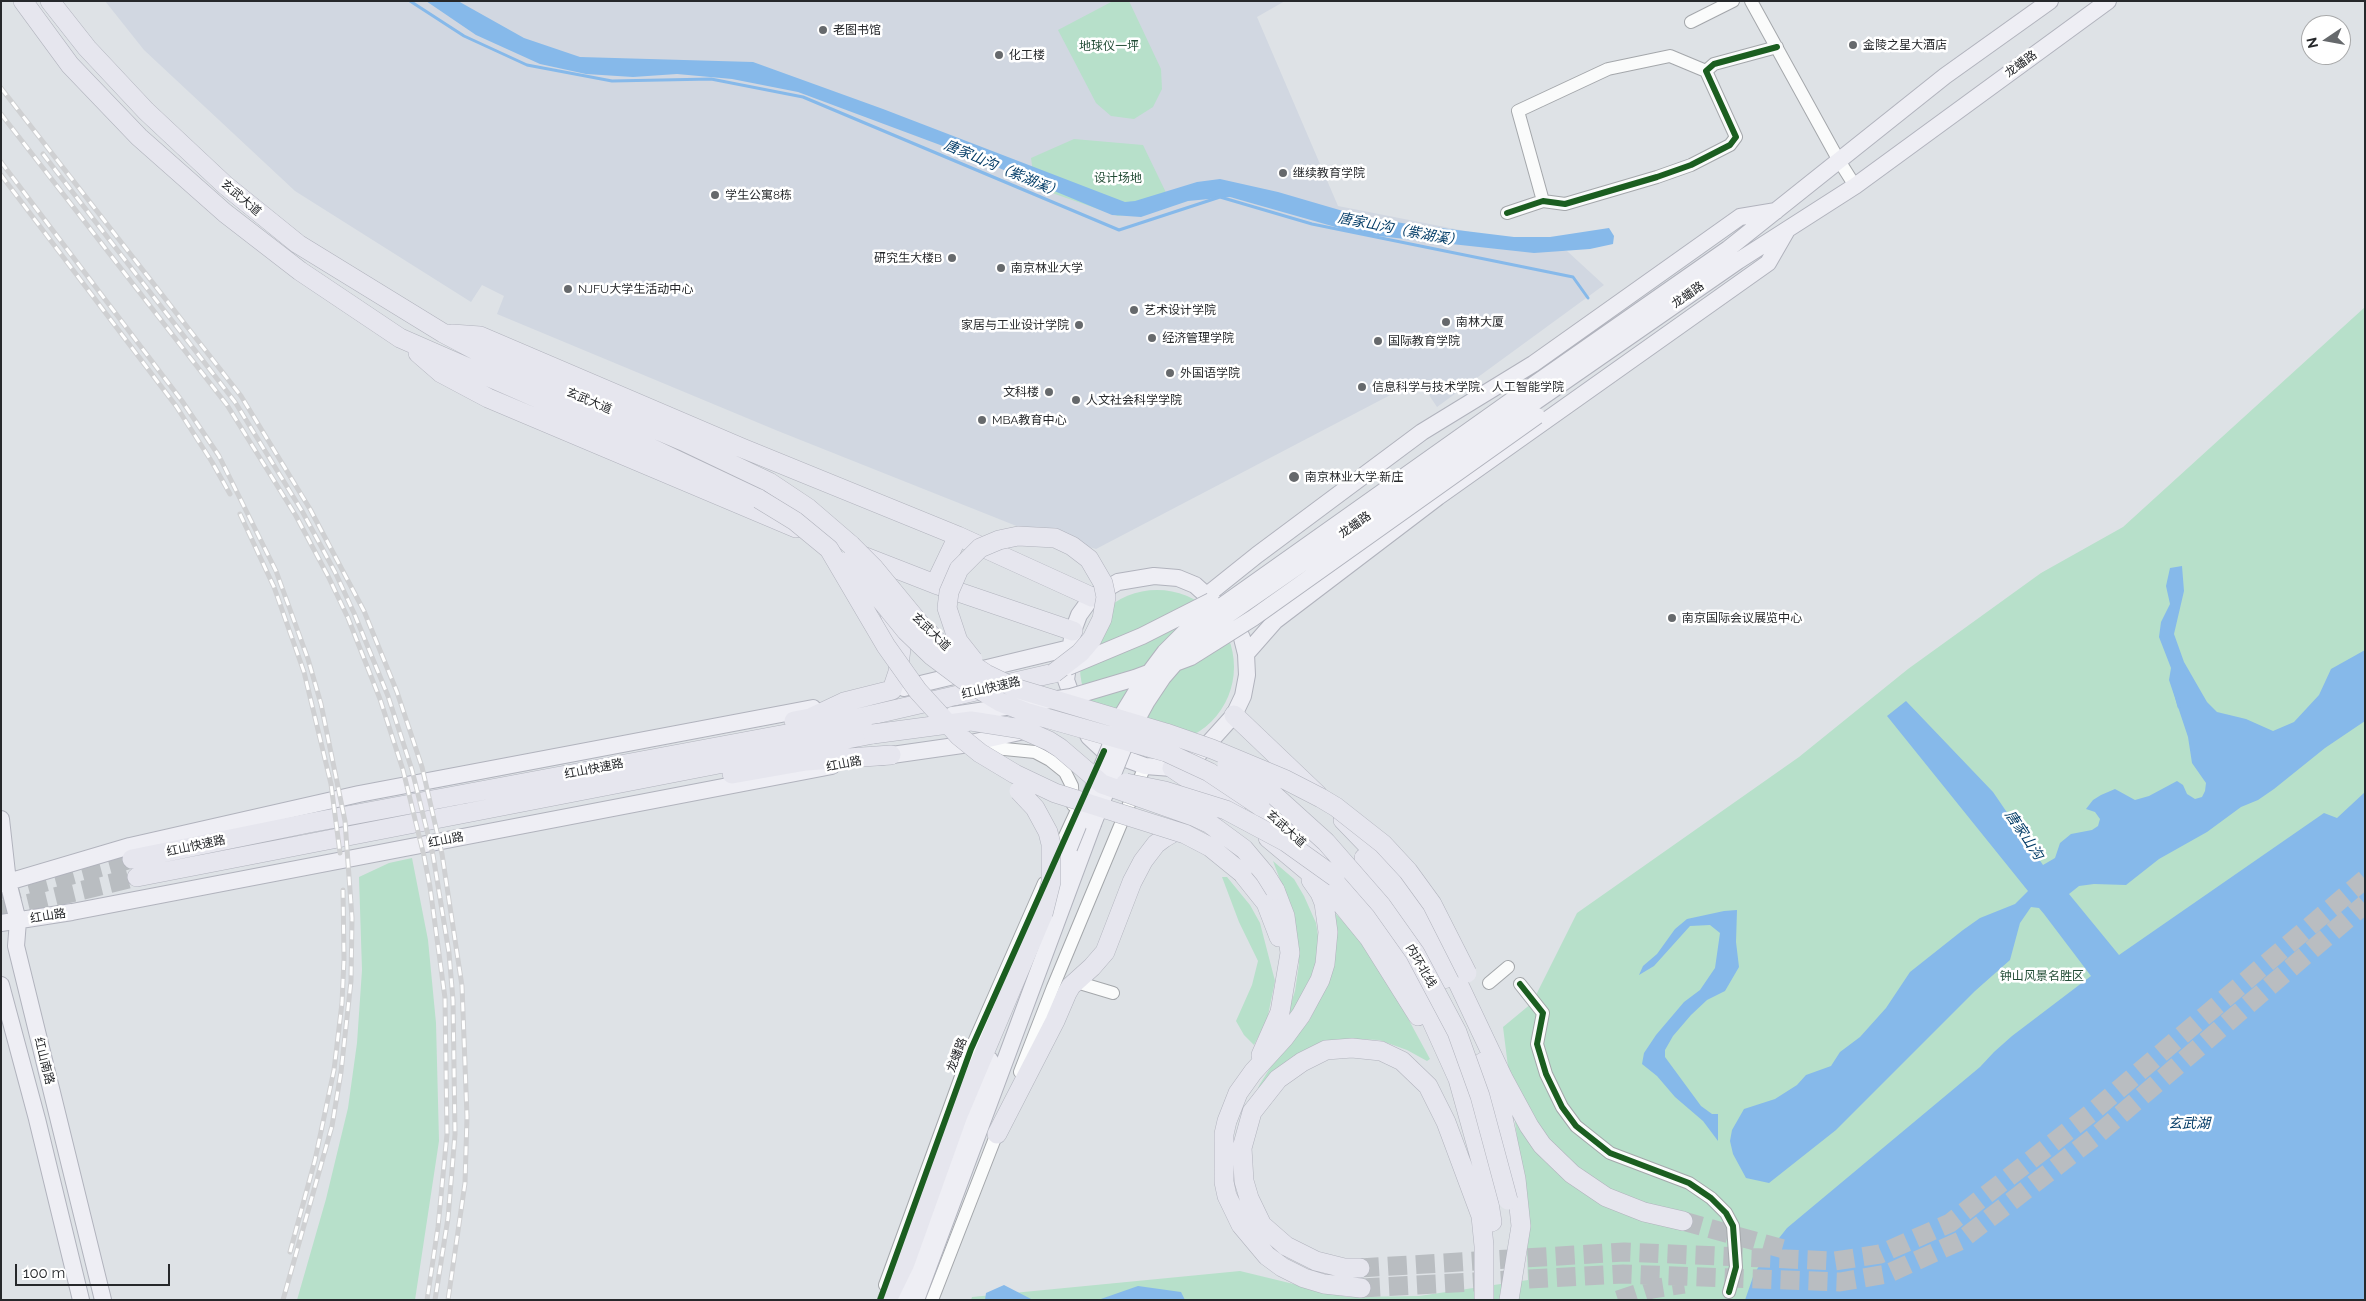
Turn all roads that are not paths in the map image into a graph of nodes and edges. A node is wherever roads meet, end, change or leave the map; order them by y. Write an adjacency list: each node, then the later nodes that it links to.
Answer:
1 (23, 1): 17 (highway, 玄武大道)
2 (50, 1): 16 (highway, 玄武大道)
3 (1733, 1): 7 (street)
4 (1752, 1): 8 (street)
5 (2050, 1): 10 (main road, 龙蟠路)
6 (2108, 1): 11 (main road, 龙蟠路)
7 (1691, 22)
8 (1777, 47): 9 (street); 10 (street)
9 (1706, 71): 12 (street); 12 (street)
10 (1838, 159): 11 (street); 13 (main road, 龙蟠路)
11 (1856, 186): 15 (main road, 龙蟠路)
12 (1543, 201): 14 (street)
13 (1776, 211): 18 (main road); 73 (main road, 龙蟠路, bridge)
14 (1507, 213)
15 (1790, 226): 19 (main road); 74 (main road, 龙蟠路, bridge)
16 (443, 333): 20 (highway); 28 (highway, 玄武大道, bridge)
17 (400, 338): 21 (highway, 玄武大道, bridge); 21 (highway)
18 (1532, 364): 23 (main road); 27 (main road, bridge)
19 (1557, 411): 26 (main road); 34 (main road, bridge)
20 (958, 536): 22 (highway); 24 (highway)
21 (833, 547): 22 (highway); 29 (highway); 38 (highway, bridge); 50 (highway, 玄武大道, bridge)
22 (935, 584): 25 (highway)
23 (1207, 595): 24 (main road); 26 (main road)
24 (1092, 597): 25 (main road)
25 (1071, 640): 29 (main road); 32 (main road)
26 (1246, 654): 31 (main road)
27 (1054, 673): 28 (highway, bridge); 35 (highway, 红山快速路, bridge)
28 (986, 674): 33 (highway, 玄武大道, bridge)
29 (892, 690): 30 (highway)
30 (844, 702): 40 (highway); 51 (main road)
31 (1234, 715): 42 (main road); 43 (highway)
32 (1080, 719): 36 (main road, 红山路); 37 (main road)
33 (1166, 733): 62 (highway, bridge); 78 (highway, 内环北线, bridge)
34 (873, 734): 35 (highway, 红山快速路); 45 (highway, 红山快速路, bridge)
35 (800, 740): 40 (highway, 红山快速路); 44 (highway, 红山快速路)
36 (962, 745): 39 (main road, 红山路); 48 (street)
37 (1104, 751): 41 (main road); 48 (street)
38 (980, 753): 52 (highway, bridge); 72 (highway, bridge)
39 (891, 755): 44 (highway); 53 (main road, 红山路)
40 (623, 764): 44 (highway, 红山快速路)
41 (1145, 766): 42 (main road); 63 (street)
42 (1172, 768): 47 (highway)
43 (1296, 773): 62 (highway); 78 (highway)
44 (624, 784)
45 (1102, 784): 47 (highway, bridge); 52 (highway, 红山快速路, bridge)
46 (1, 819): 51 (main road, 红山南路)
47 (1248, 820): 49 (highway); 50 (highway, bridge); 63 (highway)
48 (1070, 824): 71 (street, 龙蟠路)
49 (1301, 866): 61 (highway); 64 (highway)
50 (1335, 877): 77 (highway, 内环北线)
51 (5, 883): 53 (main road, 红山南路)
52 (1270, 897): 61 (highway)
53 (18, 921): 54 (main road, 红山路); 70 (main road, 红山南路)
54 (1, 924)
55 (1508, 967): 56 (street)
56 (1489, 983)
57 (1083, 984): 60 (street)
58 (1520, 984): 68 (street)
59 (1, 986): 69 (main road, 红山南路)
60 (1113, 993)
61 (1253, 1072): 67 (highway)
62 (1503, 1078): 65 (highway)
63 (997, 1134): 75 (street)
64 (1481, 1216): 66 (highway); 76 (highway)
65 (1683, 1220)
66 (1360, 1268)
67 (1361, 1288)
68 (1729, 1292)
69 (80, 1300)
70 (103, 1300)
71 (880, 1300)
72 (887, 1300)
73 (901, 1300)
74 (916, 1300)
75 (932, 1300)
76 (1484, 1300)
77 (1491, 1300)
78 (1508, 1300)

